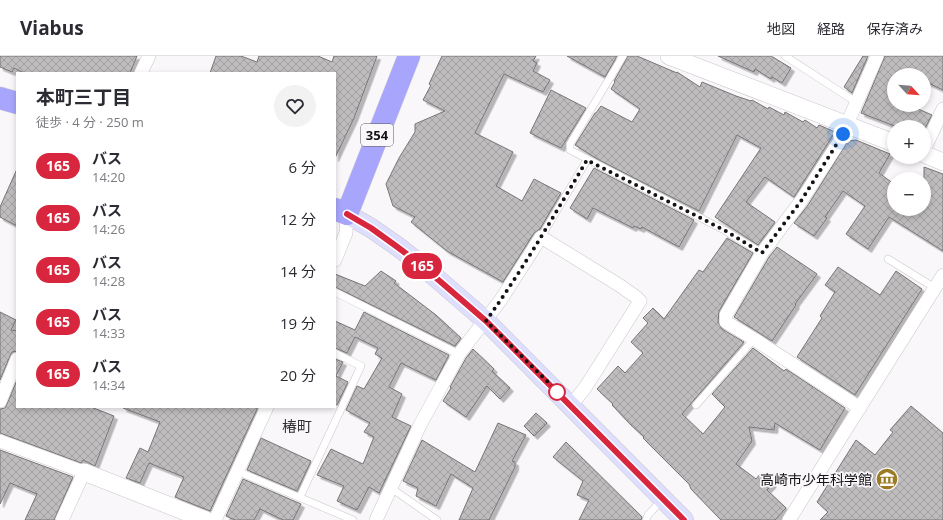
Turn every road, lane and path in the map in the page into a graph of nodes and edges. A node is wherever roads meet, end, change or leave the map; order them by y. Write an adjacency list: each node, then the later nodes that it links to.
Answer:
1 (149, 56): 7 (street)
2 (409, 56): 18 (highway, 354)
3 (623, 56): 16 (lane)
4 (669, 56): 12 (street)
5 (784, 56): 9 (lane)
6 (877, 56): 9 (street)
7 (141, 72)
8 (0, 98): 10 (highway)
9 (856, 102): 12 (street)
10 (16, 103)
11 (943, 109): 13 (street)
12 (847, 125): 14 (street); 20 (street)
13 (931, 135)
14 (887, 140)
15 (931, 157): 17 (street)
16 (587, 160): 19 (lane); 20 (lane)
17 (943, 162)
18 (341, 212): 21 (street); 26 (main road)
19 (541, 237): 26 (street); 32 (street)
20 (762, 253): 27 (street)
21 (336, 258)
22 (888, 259): 24 (lane)
23 (943, 275): 24 (street)
24 (935, 288): 35 (street)
25 (336, 292): 29 (lane)
26 (486, 321): 29 (street); 32 (main road)
27 (754, 339): 33 (lane); 35 (street)
28 (336, 354): 40 (lane)
29 (459, 354): 39 (street)
30 (16, 361): 31 (street)
31 (0, 401)
32 (571, 405): 41 (main road)
33 (696, 405)
34 (267, 408): 37 (street)
35 (860, 408): 50 (street)
36 (0, 441): 38 (street)
37 (237, 471): 40 (lane); 44 (street)
38 (84, 472): 42 (street); 43 (street)
39 (391, 488): 46 (street); 47 (lane)
40 (300, 497): 45 (lane)
41 (664, 499): 48 (lane); 49 (main road)
42 (62, 520)
43 (206, 520)
44 (215, 520)
45 (353, 520)
46 (376, 520)
47 (437, 520)
48 (646, 520)
49 (684, 520)
50 (789, 520)

